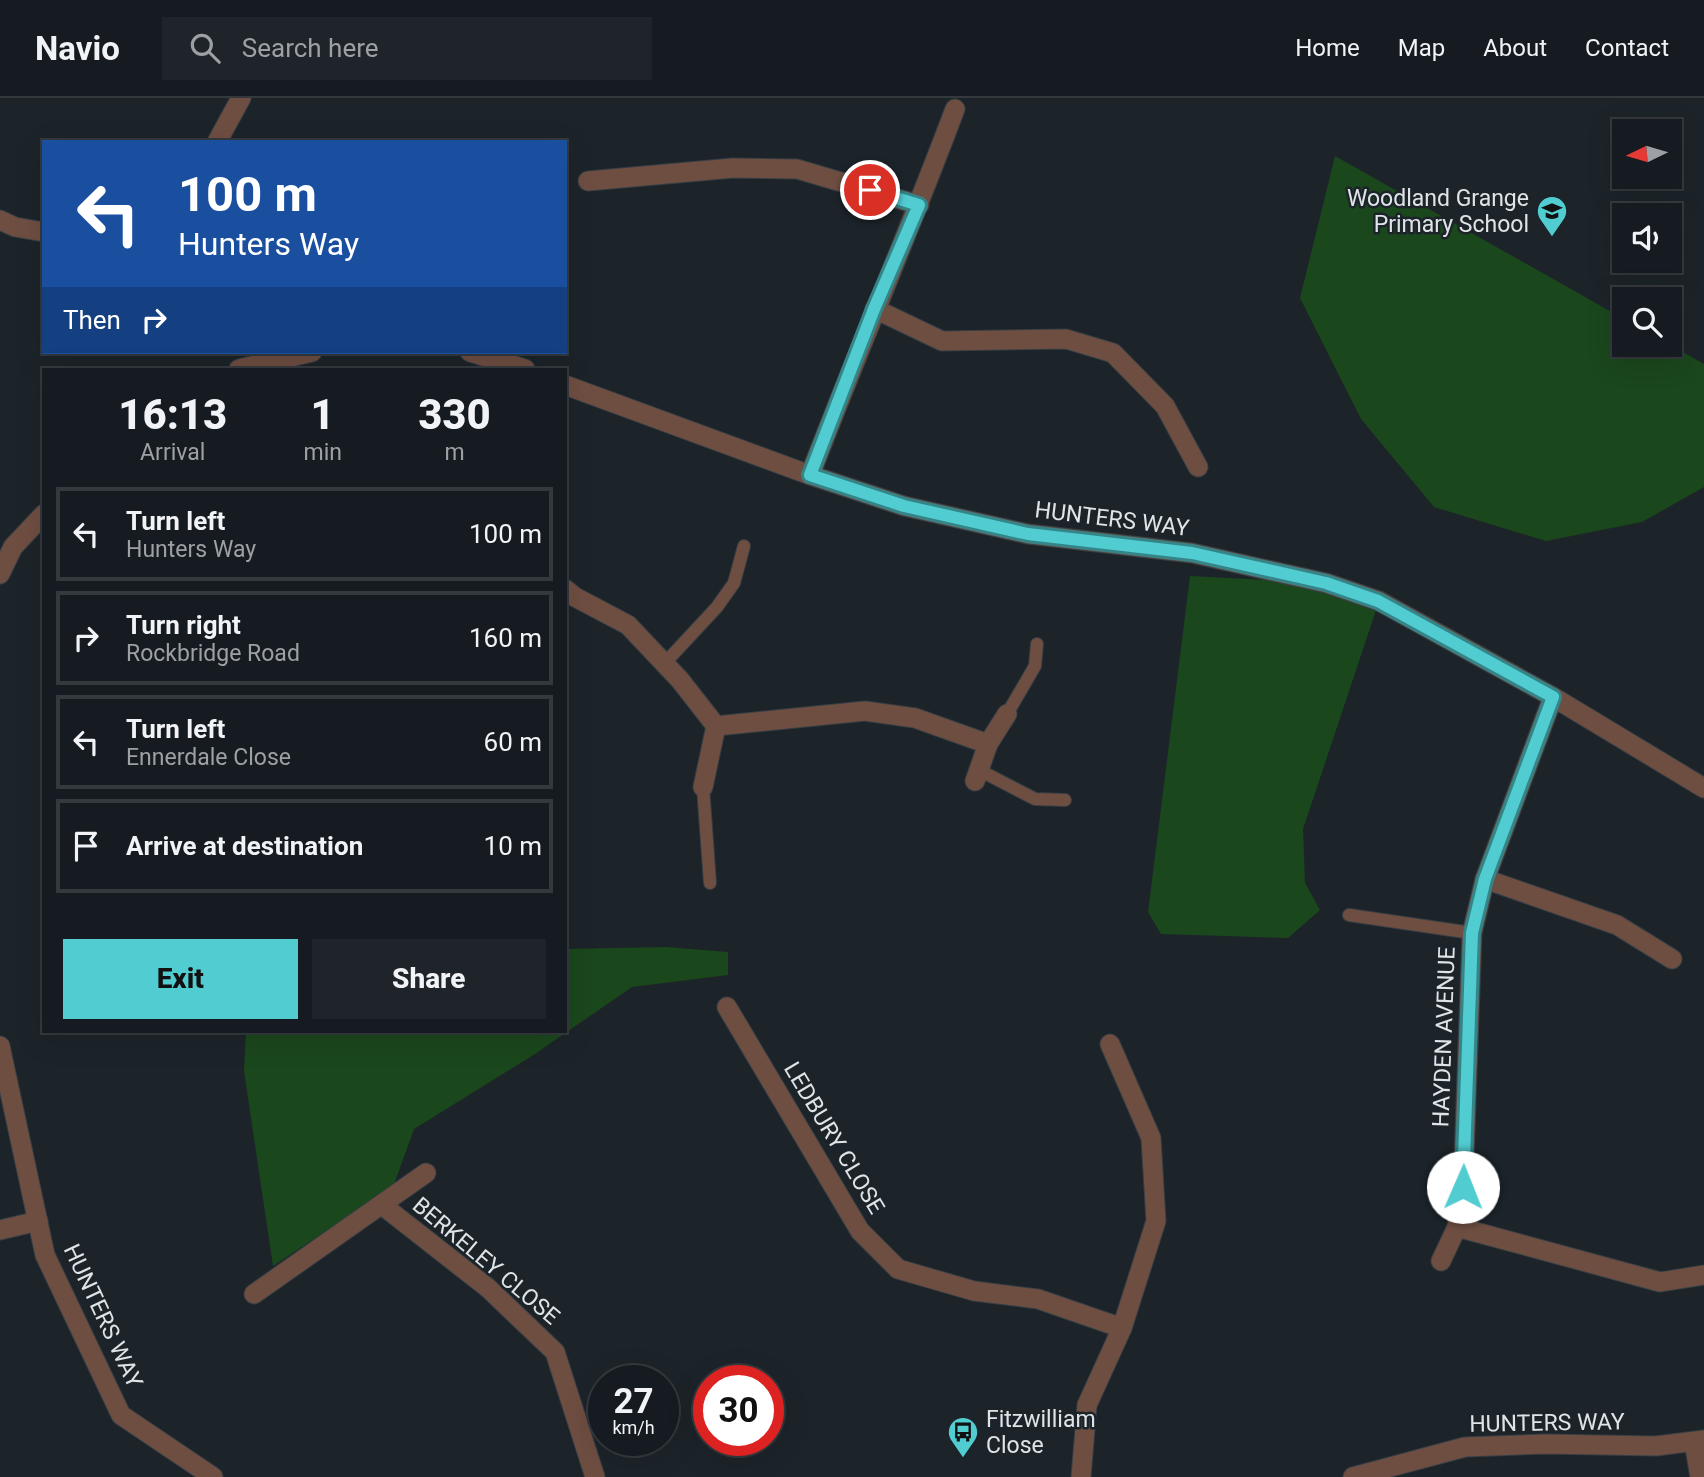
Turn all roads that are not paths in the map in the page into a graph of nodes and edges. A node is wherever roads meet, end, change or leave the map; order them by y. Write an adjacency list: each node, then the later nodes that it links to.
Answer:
1 (241, 98): 3 (street)
2 (955, 109): 5 (street)
3 (218, 140)
4 (588, 181): 5 (street)
5 (919, 205): 8 (street)
6 (0, 220): 7 (street)
7 (42, 232)
8 (874, 309): 14 (street); 15 (street)
9 (303, 354): 11 (street)
10 (476, 354): 12 (street)
11 (243, 368)
12 (522, 368)
13 (567, 393): 15 (street, HUNTERS WAY)
14 (1198, 467)
15 (810, 475): 22 (street, HUNTERS WAY)
16 (42, 516): 18 (street)
17 (744, 547): 21 (lane)
18 (0, 574)
19 (567, 591): 21 (street)
20 (1037, 644): 23 (lane)
21 (664, 664): 24 (street)
22 (1553, 697): 28 (street, HUNTERS WAY); 30 (street, HAYDEN AVENUE)
23 (1007, 714): 25 (street)
24 (716, 726): 25 (street); 27 (street)
25 (988, 744): 26 (street)
26 (977, 776): 29 (lane)
27 (704, 787): 31 (lane)
28 (1704, 788)
29 (1065, 800)
30 (1485, 879): 33 (street, HAYDEN AVENUE); 34 (street)
31 (710, 883)
32 (1349, 915): 33 (lane)
33 (1472, 933): 41 (street, HAYDEN AVENUE)
34 (1672, 959)
35 (727, 1006): 46 (street, LEDBURY CLOSE)
36 (1110, 1044): 46 (street)
37 (0, 1046): 40 (street, HUNTERS WAY)
38 (426, 1173): 39 (street, BERKELEY CLOSE)
39 (382, 1205): 45 (street, BERKELEY CLOSE); 49 (street, BERKELEY CLOSE)
40 (38, 1221): 42 (street); 48 (street, HUNTERS WAY)
41 (1457, 1227): 43 (street, HAYDEN AVENUE); 44 (street)
42 (0, 1230)
43 (1441, 1261)
44 (1704, 1275)
45 (254, 1294)
46 (1122, 1328): 50 (street)
47 (1699, 1441): 51 (street, HUNTERS WAY); 52 (street)
48 (214, 1477)
49 (595, 1477)
50 (1081, 1477)
51 (1353, 1477)
52 (1700, 1477)

